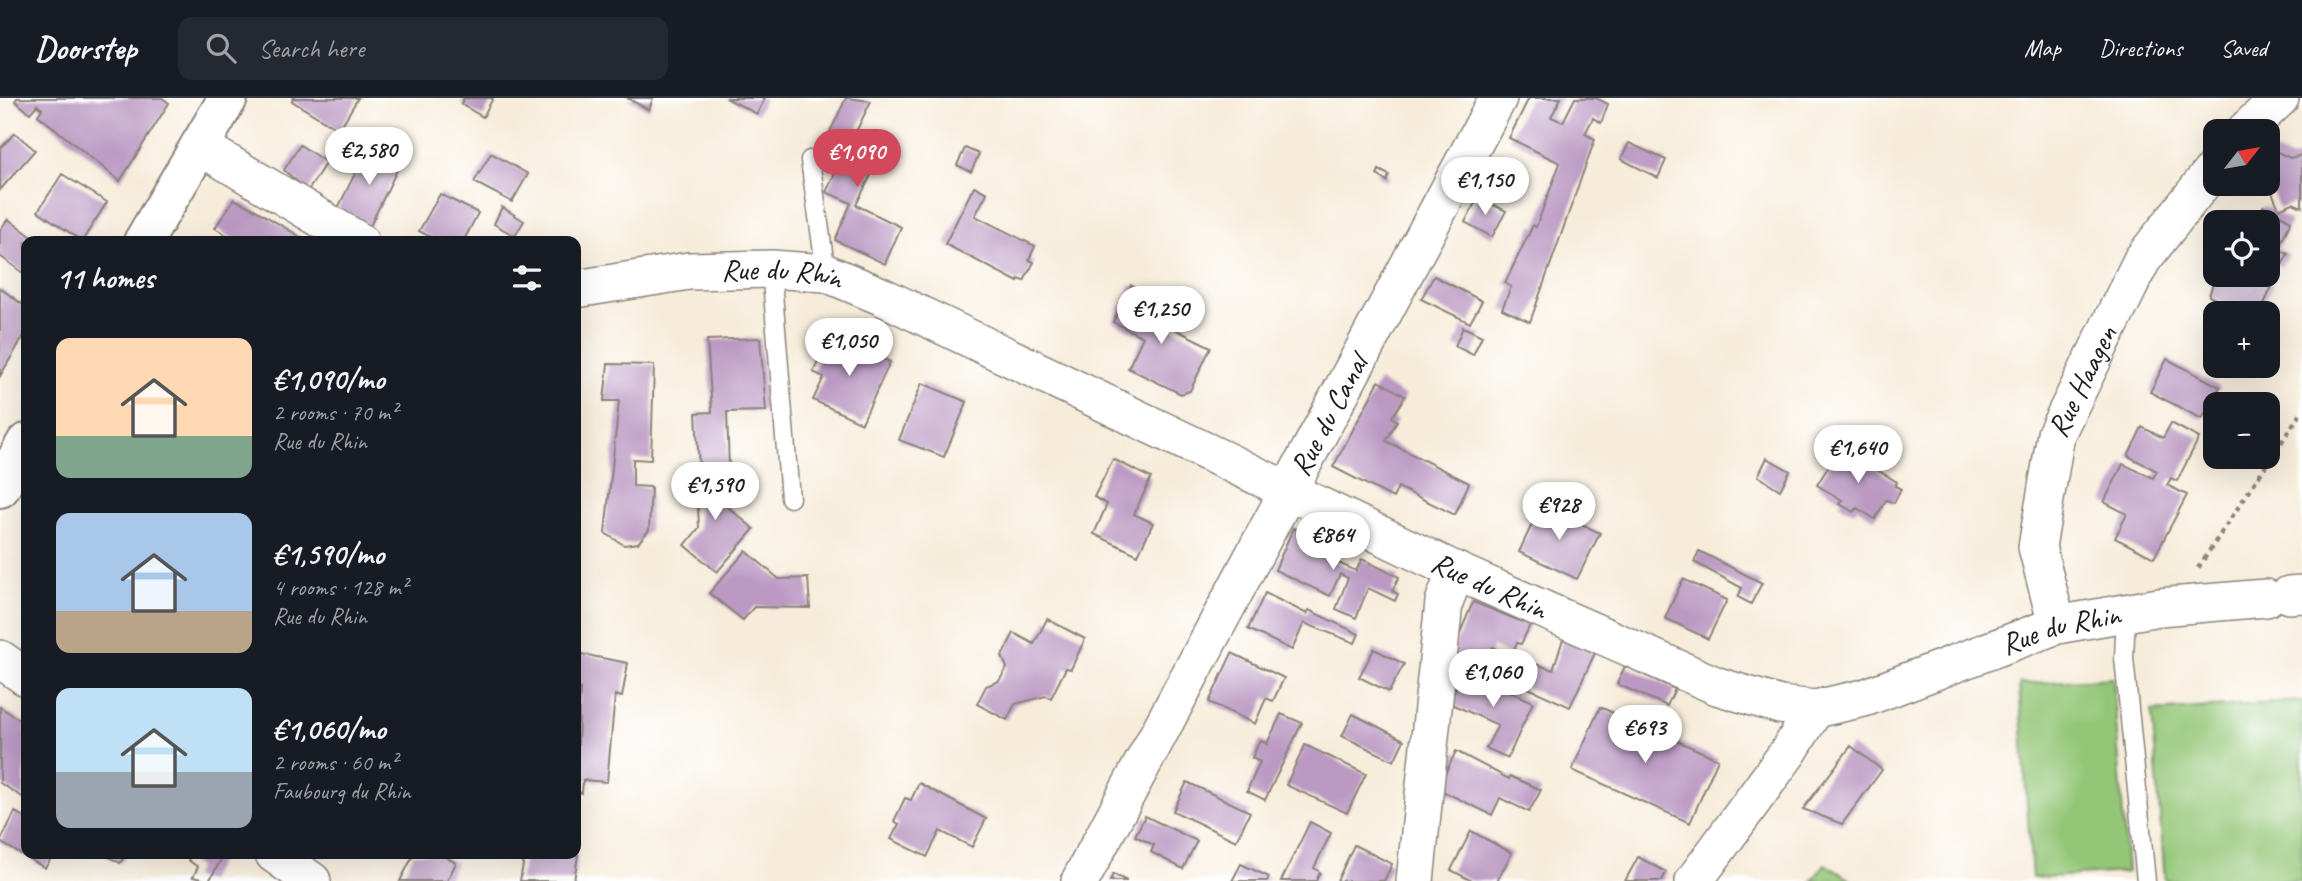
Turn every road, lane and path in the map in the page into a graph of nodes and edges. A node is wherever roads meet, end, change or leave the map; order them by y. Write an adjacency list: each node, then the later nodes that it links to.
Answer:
1 (228, 98): 5 (main road)
2 (1497, 98): 16 (street, Rue du Canal)
3 (2280, 98): 4 (street)
4 (2258, 119)
5 (199, 146): 8 (main road); 9 (street)
6 (810, 160): 11 (lane)
7 (2203, 183): 22 (street, Rue Haagen)
8 (147, 236)
9 (350, 236)
10 (771, 269): 11 (street, Rue du Rhin); 12 (street, Rue du Rhin); 17 (lane)
11 (826, 273): 16 (street, Rue du Rhin)
12 (581, 288)
13 (2302, 411): 20 (path)
14 (21, 452): 15 (main road)
15 (0, 488)
16 (1289, 493): 18 (street, Rue du Rhin); 28 (street, Rue du Canal)
17 (790, 498)
18 (1455, 571): 25 (street, Rue du Rhin); 29 (street)
19 (2286, 596): 20 (street, Rue du Rhin)
20 (2187, 605): 21 (street, Rue du Rhin)
21 (2126, 612): 22 (street, Rue du Rhin); 31 (lane)
22 (2057, 625): 25 (street, Rue du Rhin)
23 (0, 659): 24 (street)
24 (21, 674)
25 (1815, 709): 30 (street)
26 (281, 859): 27 (street)
27 (312, 881)
28 (1080, 881)
29 (1415, 881)
30 (1694, 881)
31 (2146, 881)

